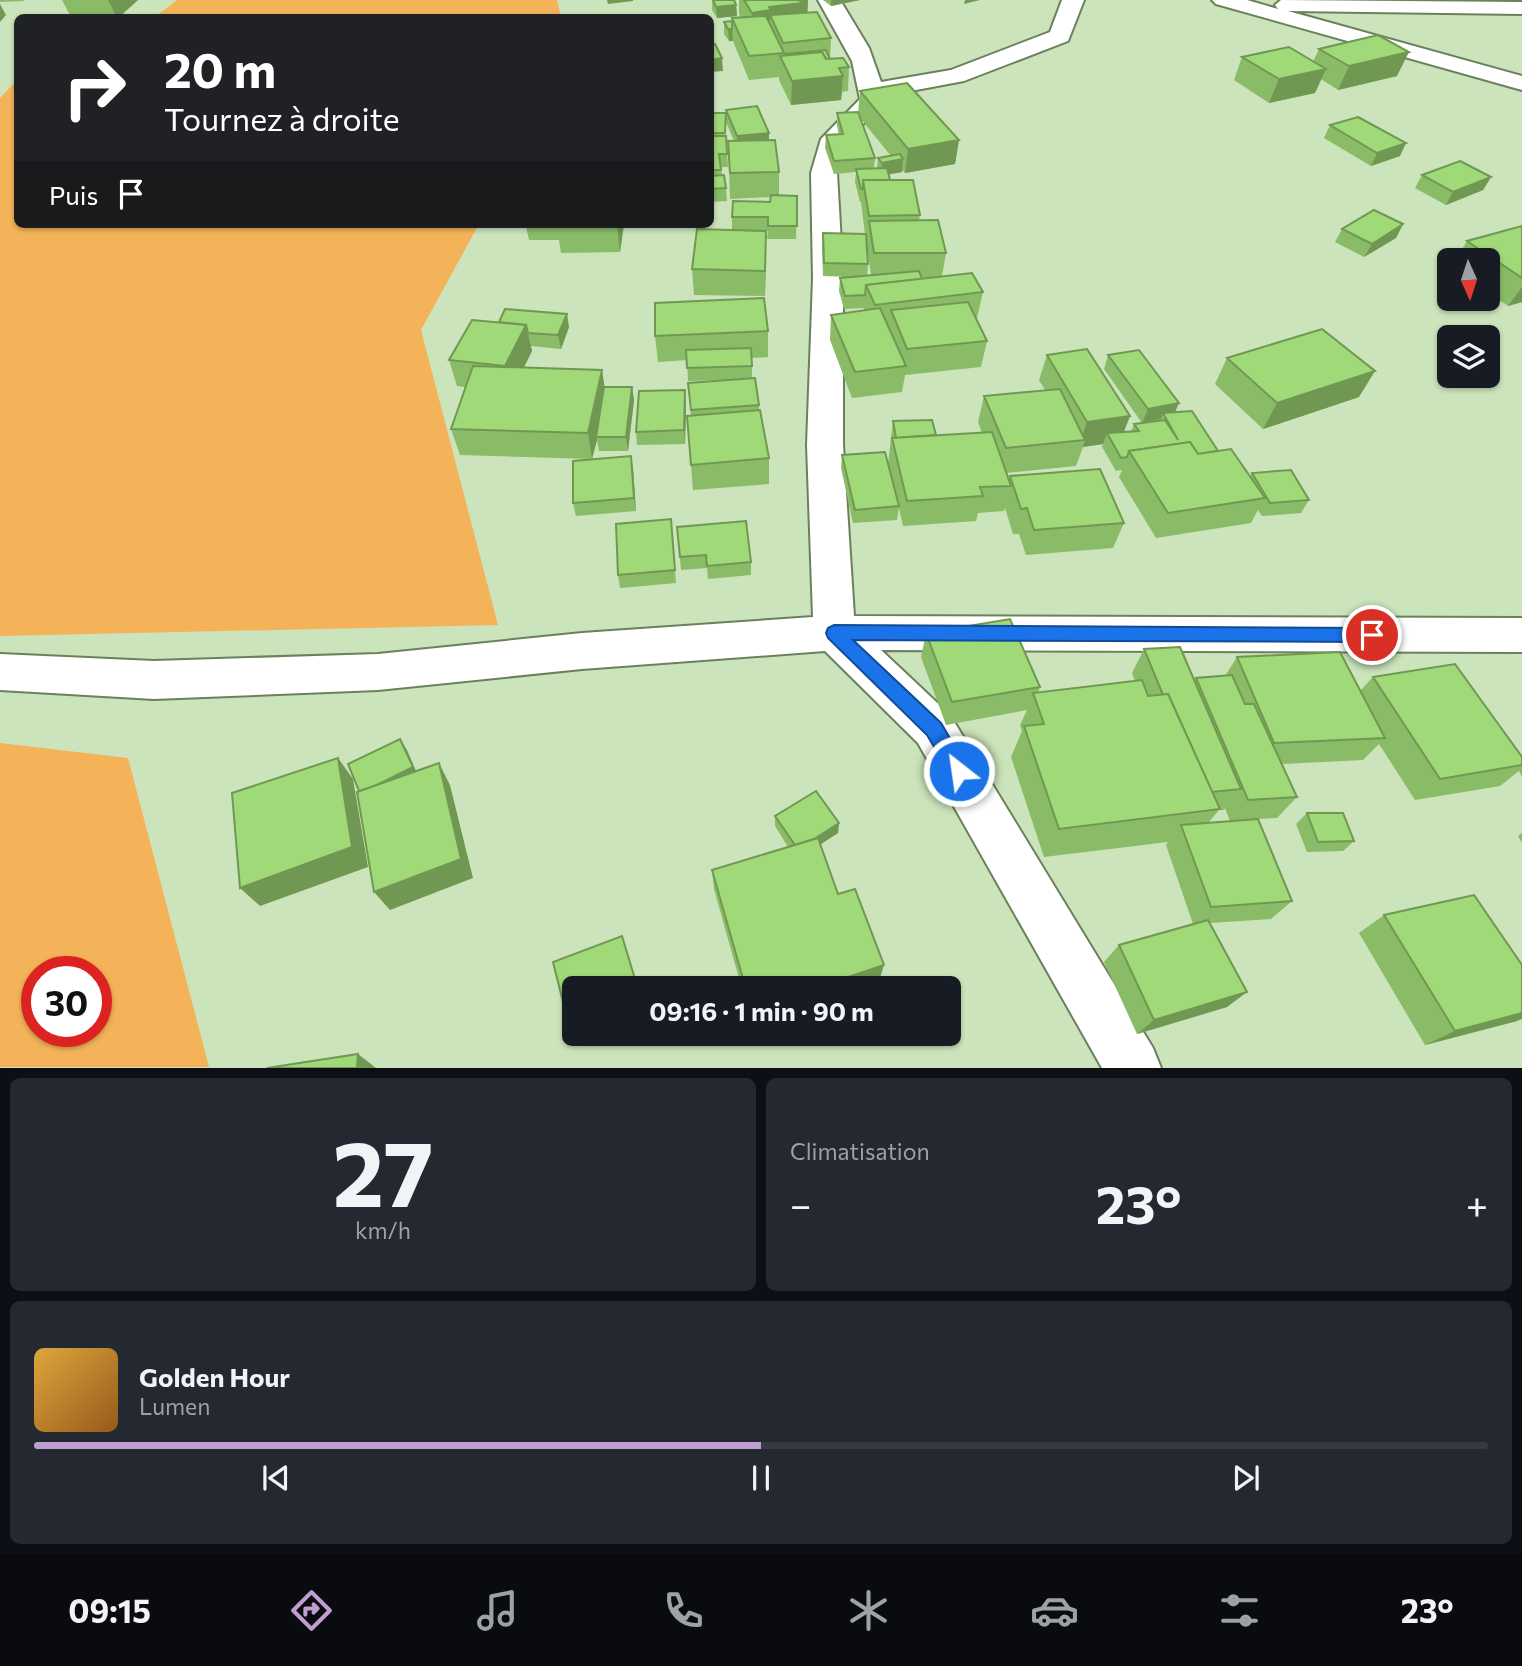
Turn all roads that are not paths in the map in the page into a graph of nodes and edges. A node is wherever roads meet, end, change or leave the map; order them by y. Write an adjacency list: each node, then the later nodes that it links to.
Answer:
1 (829, 0): 6 (street)
2 (1073, 0): 6 (street)
3 (1233, 3): 4 (street); 5 (street)
4 (1522, 8)
5 (1522, 83)
6 (872, 91): 7 (street)
7 (834, 633): 8 (street); 9 (street); 10 (street)
8 (1522, 635)
9 (0, 672)
10 (1133, 1068)

